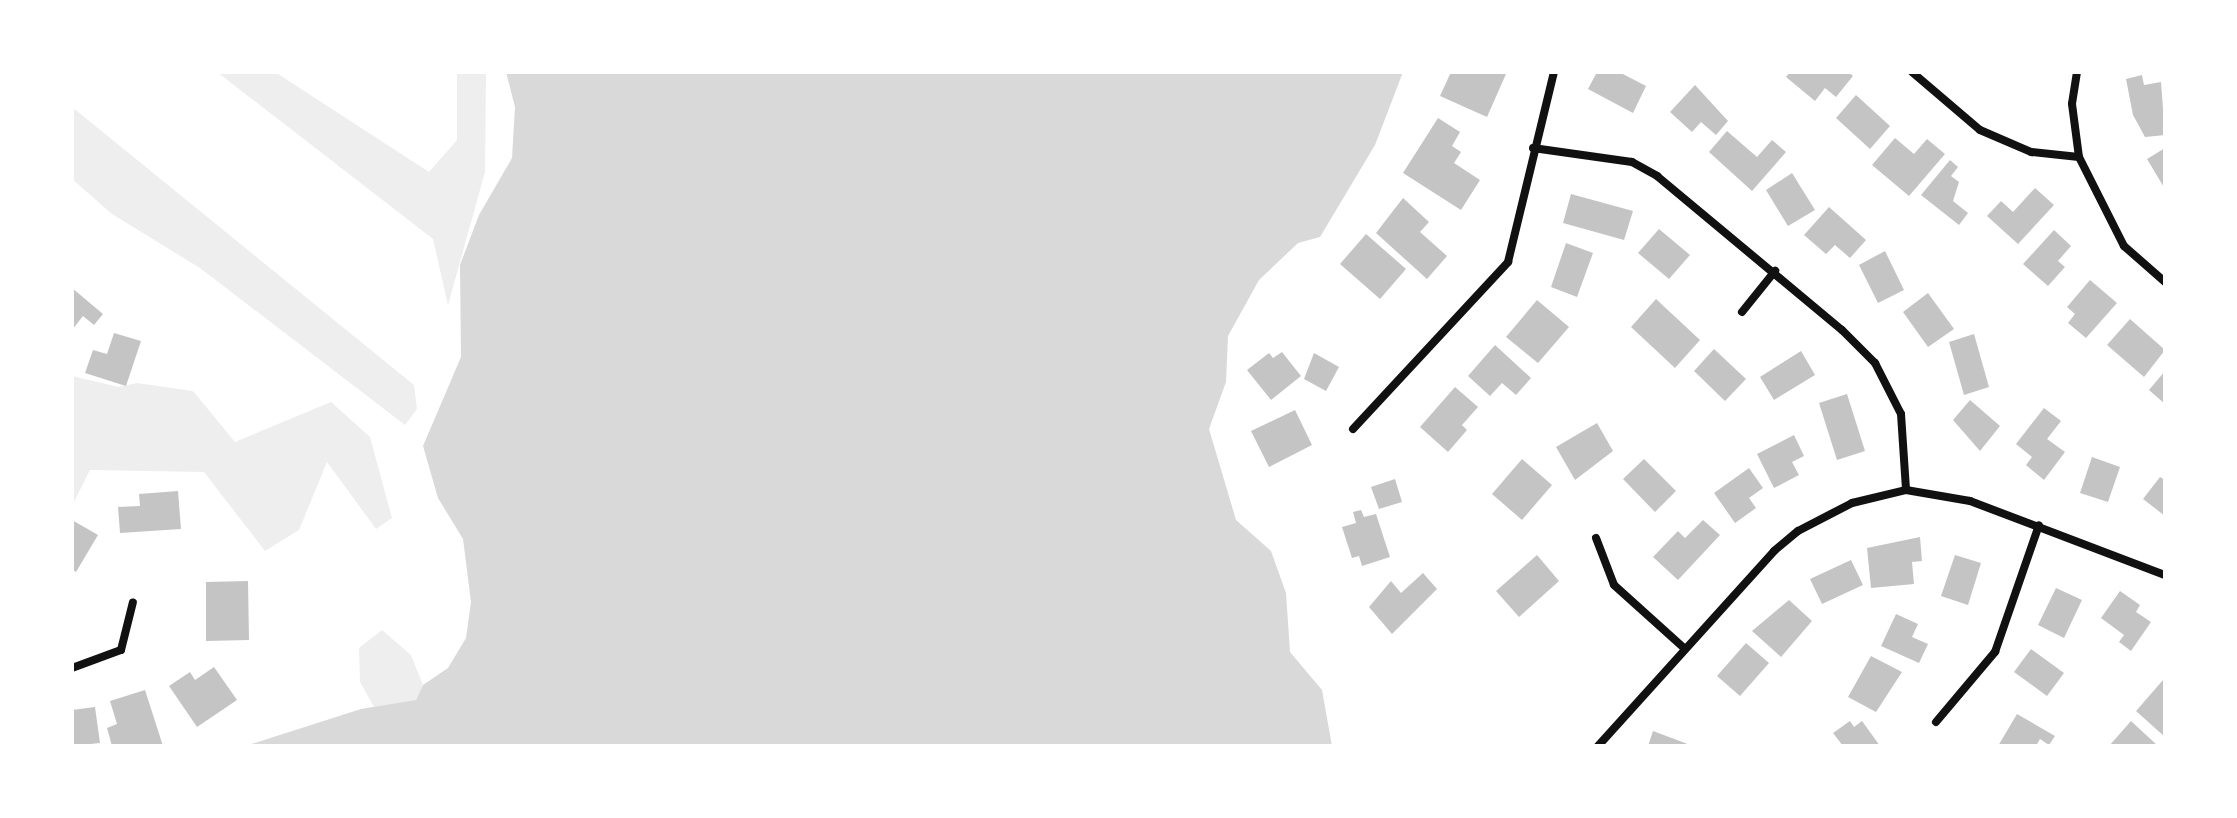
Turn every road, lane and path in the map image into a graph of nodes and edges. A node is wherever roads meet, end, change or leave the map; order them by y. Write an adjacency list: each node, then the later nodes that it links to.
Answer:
1 (1554, 72): 4 (street)
2 (1912, 72): 5 (street)
3 (2077, 72): 5 (street)
4 (1533, 148): 6 (street); 9 (street)
5 (2079, 157): 7 (street)
6 (1775, 271): 8 (street); 10 (street)
7 (2165, 282)
8 (1742, 312)
9 (1353, 429)
10 (1906, 490): 11 (street); 15 (street)
11 (2039, 525): 13 (street); 17 (street)
12 (1596, 538): 15 (street)
13 (2165, 575)
14 (133, 602): 16 (street)
15 (1684, 648): 18 (street)
16 (72, 668)
17 (1936, 722)
18 (1598, 746)

